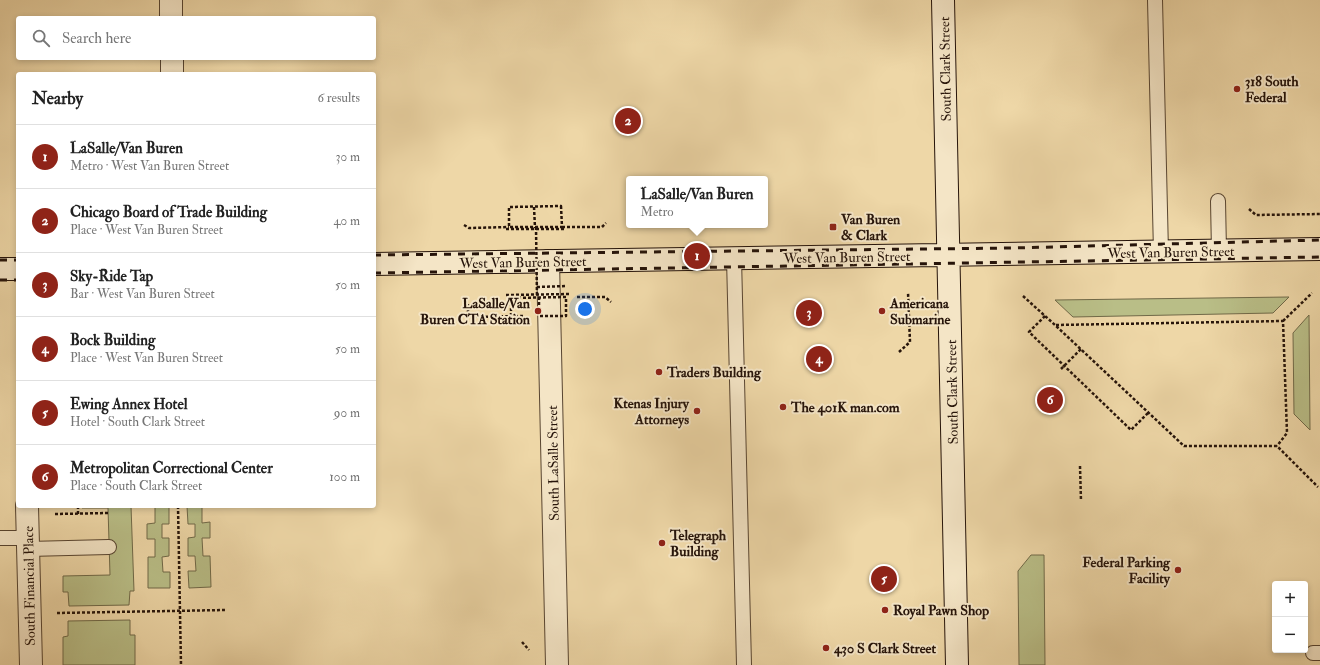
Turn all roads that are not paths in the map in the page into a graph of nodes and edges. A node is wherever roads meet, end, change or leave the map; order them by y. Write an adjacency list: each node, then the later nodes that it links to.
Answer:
1 (171, 0): 4 (main road)
2 (943, 0): 11 (main road, South Clark Street)
3 (1155, 0): 10 (lane)
4 (171, 16)
5 (172, 60): 6 (main road)
6 (172, 72)
7 (1218, 201): 9 (lane)
8 (1320, 249): 9 (main road, West Van Buren Street)
9 (1219, 251): 10 (main road, West Van Buren Street)
10 (1160, 252): 11 (main road, West Van Buren Street)
11 (949, 255): 12 (main road, West Van Buren Street); 24 (main road, South Clark Street)
12 (734, 258): 13 (main road, West Van Buren Street); 23 (lane)
13 (548, 261): 14 (main road, West Van Buren Street); 22 (main road, South LaSalle Street)
14 (376, 264)
15 (0, 269): 16 (main road)
16 (16, 269)
17 (27, 508): 19 (main road, South Financial Place)
18 (0, 538): 19 (lane)
19 (28, 544): 20 (lane); 21 (main road, South Financial Place)
20 (109, 547)
21 (31, 665)
22 (557, 665)
23 (744, 665)
24 (957, 665)

